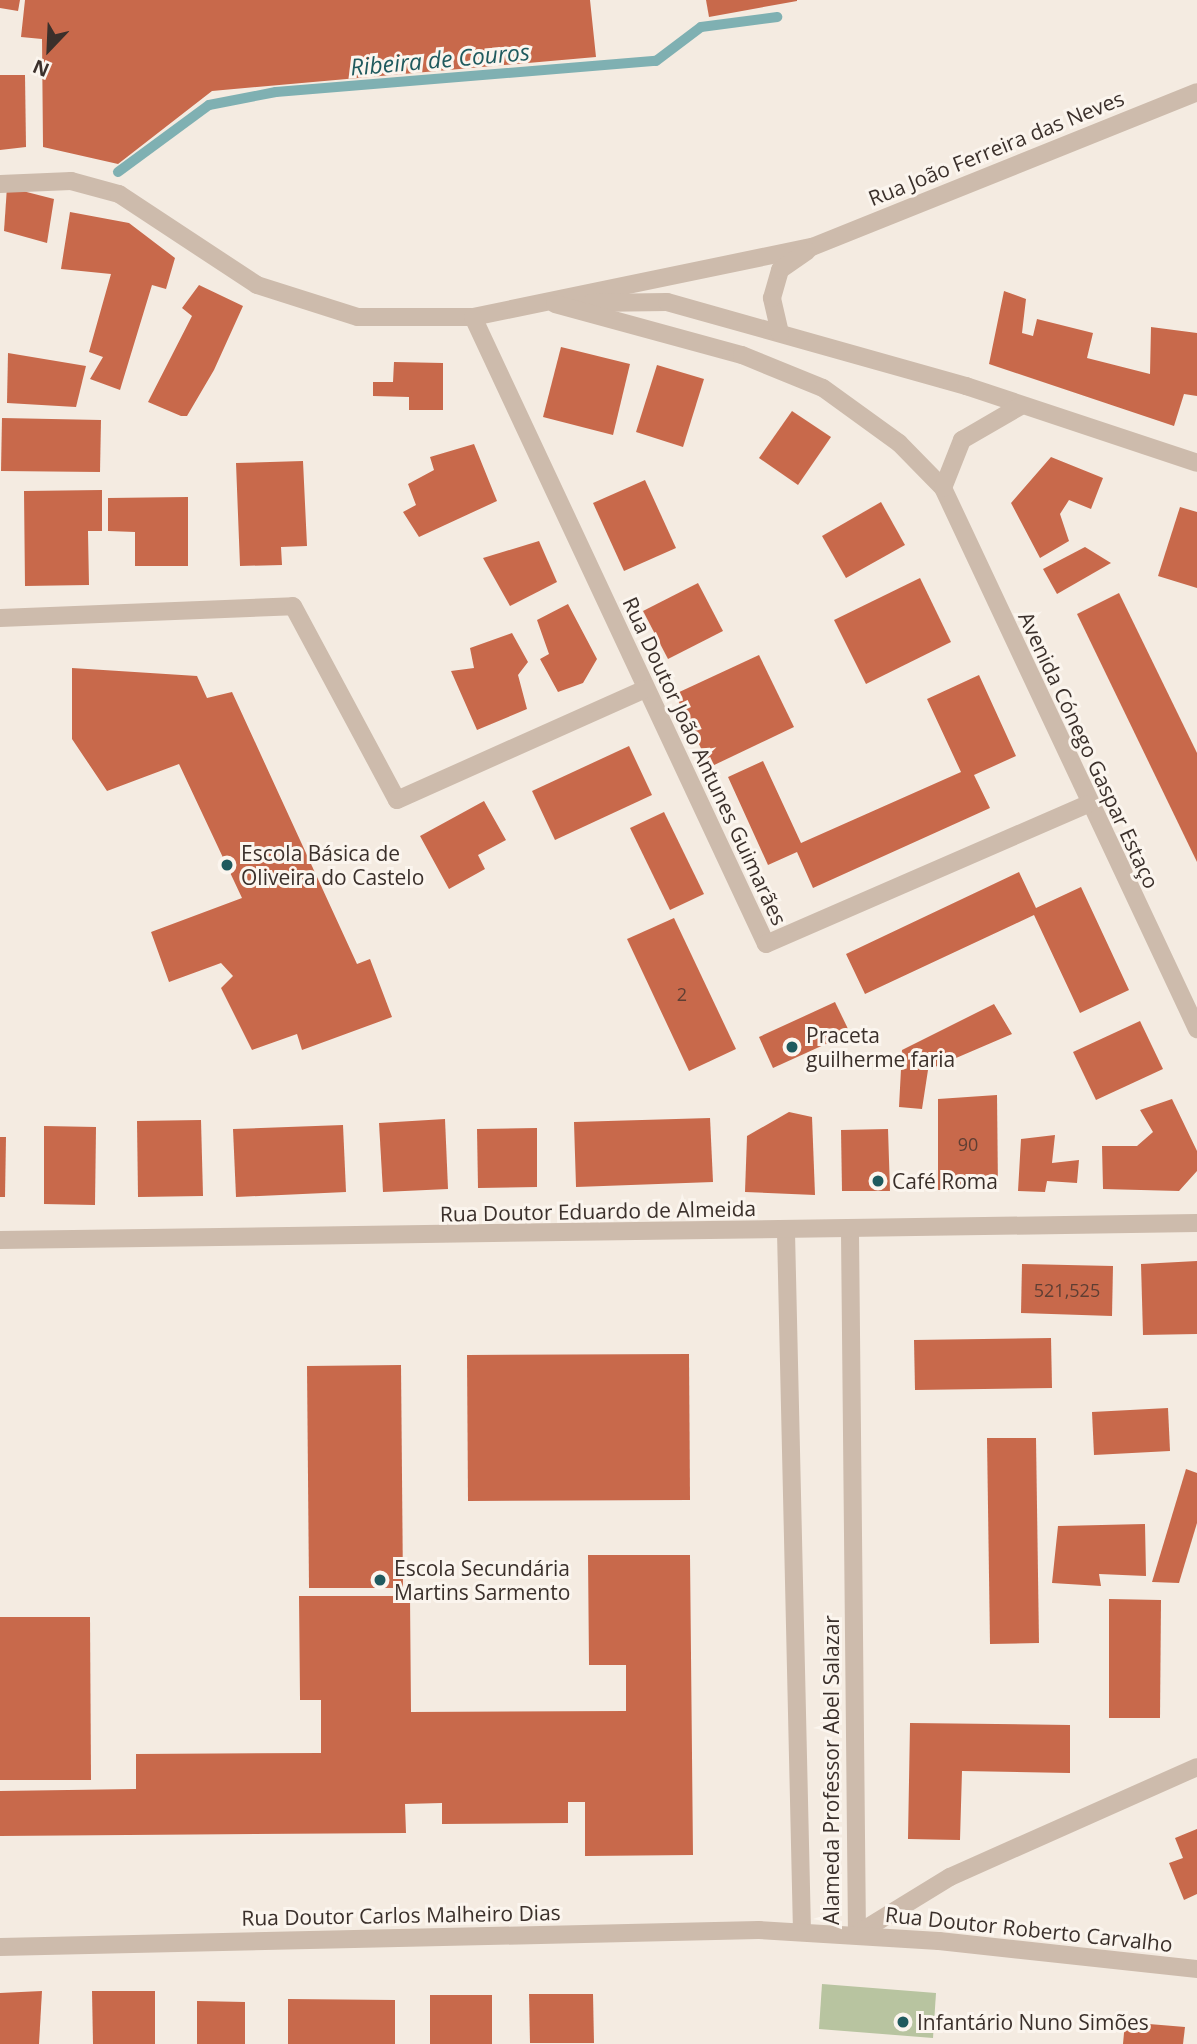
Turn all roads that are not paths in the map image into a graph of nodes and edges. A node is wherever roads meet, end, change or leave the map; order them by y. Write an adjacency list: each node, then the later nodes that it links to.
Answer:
1 (1197, 92): 3 (street, Rua João Ferreira das Neves)
2 (0, 184): 5 (street)
3 (812, 247): 4 (street); 6 (street)
4 (552, 304): 5 (street); 6 (street); 9 (street, Avenida Cónego Gaspar Estaço)
5 (473, 317): 11 (street, Rua Doutor João Antunes Guimarães)
6 (780, 333): 7 (street)
7 (1018, 407): 8 (street); 9 (street)
8 (1197, 463)
9 (943, 488): 12 (street, Avenida Cónego Gaspar Estaço)
10 (0, 618): 11 (street)
11 (645, 690): 12 (street, Rua Doutor João Antunes Guimarães)
12 (1088, 804): 13 (street, Avenida Cónego Gaspar Estaço)
13 (1197, 1029)
14 (1197, 1223): 16 (street, Rua Doutor Eduardo de Almeida)
15 (786, 1232): 16 (street, Rua Doutor Eduardo de Almeida); 17 (street, Rua Doutor Eduardo de Almeida); 19 (street, Alameda Professor Abel Salazar)
16 (850, 1233): 20 (street, Alameda Professor Abel Salazar)
17 (0, 1240)
18 (1197, 1767): 20 (street)
19 (802, 1932): 20 (street, Alameda Professor Abel Salazar); 21 (street, Rua Doutor Carlos Malheiro Dias)
20 (857, 1934): 22 (street, Rua Doutor Roberto Carvalho)
21 (0, 1947)
22 (1197, 1969)

